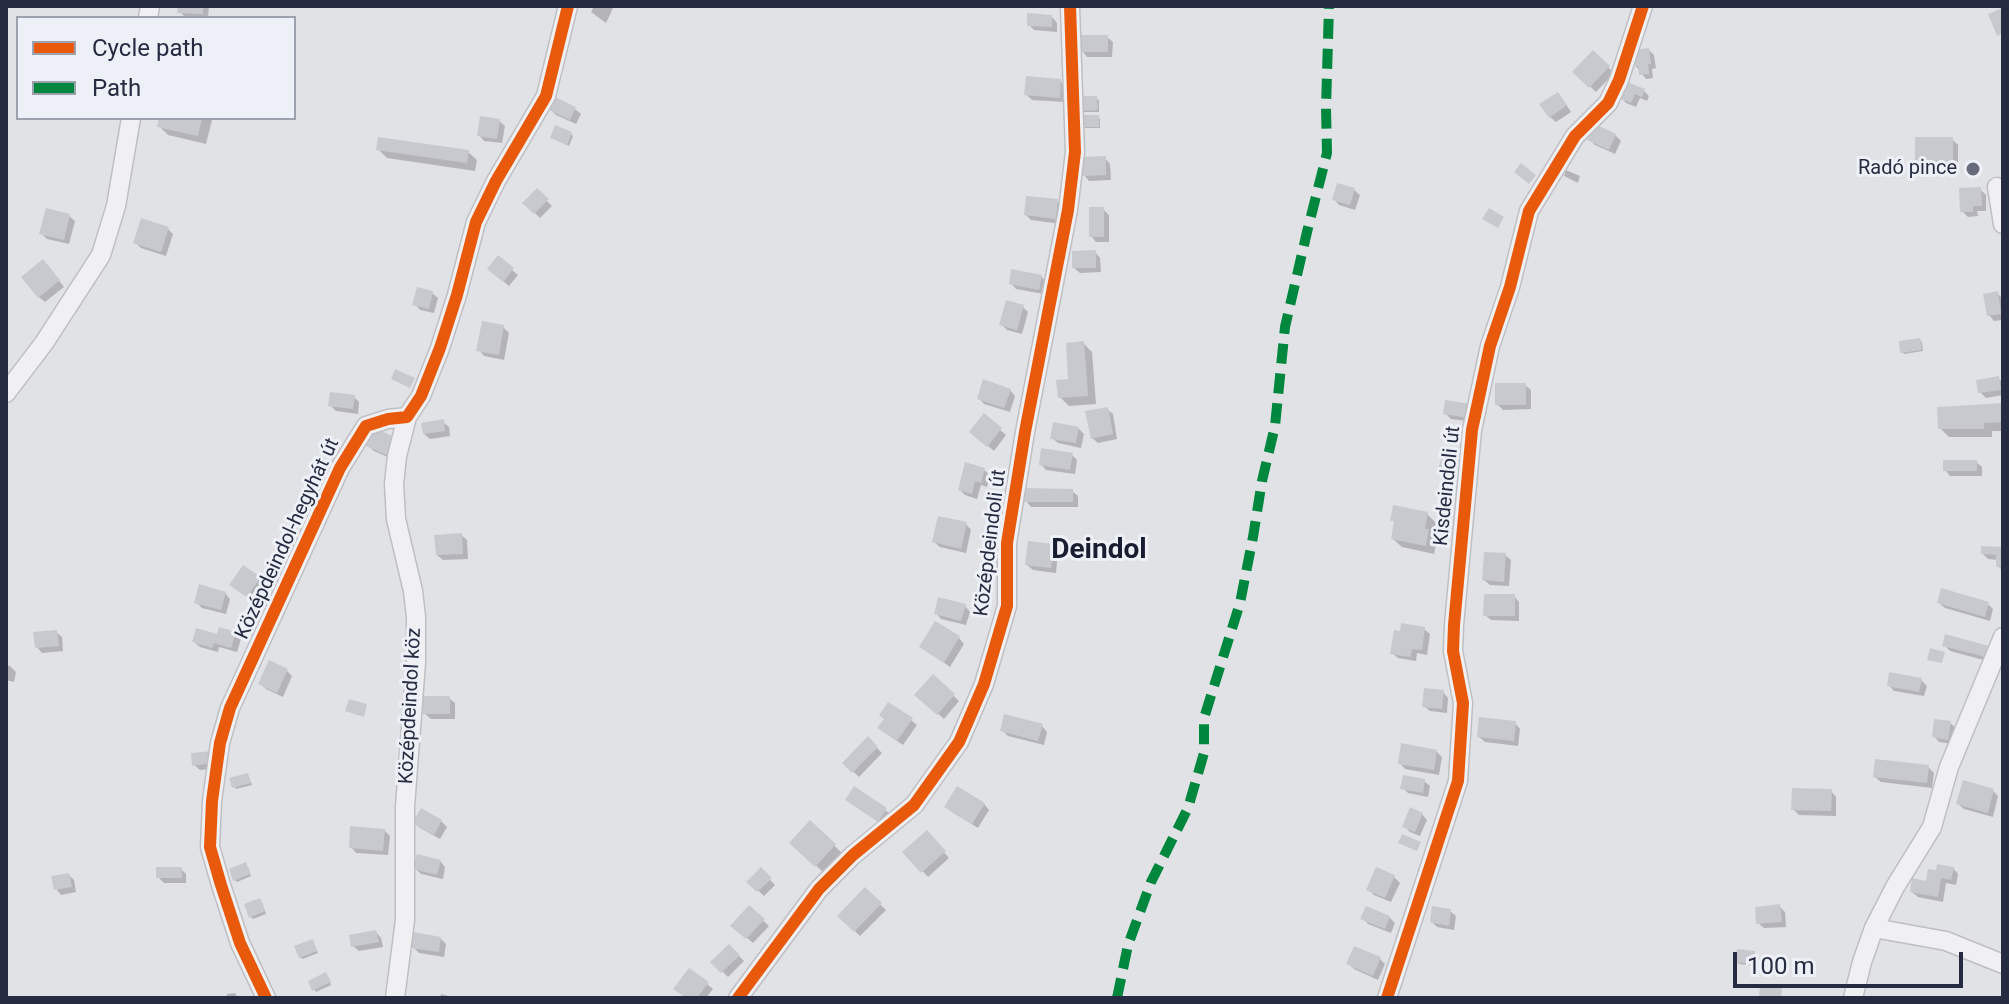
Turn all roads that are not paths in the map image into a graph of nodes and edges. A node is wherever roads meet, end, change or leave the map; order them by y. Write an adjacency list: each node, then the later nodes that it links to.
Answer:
1 (568, 6): 8 (street)
2 (1070, 6): 14 (street, Középdeindoli út)
3 (1643, 6): 15 (street, Kisdeindoli út)
4 (131, 120): 7 (street)
5 (1997, 187): 6 (street)
6 (2003, 224)
7 (6, 393)
8 (407, 417): 12 (street, Középdeindol-hegyhát út); 13 (street, Középdeindol köz)
9 (2003, 637): 10 (street)
10 (1874, 928): 11 (street); 16 (street)
11 (2003, 964)
12 (266, 998)
13 (395, 998)
14 (738, 998)
15 (1387, 998)
16 (1853, 998)

